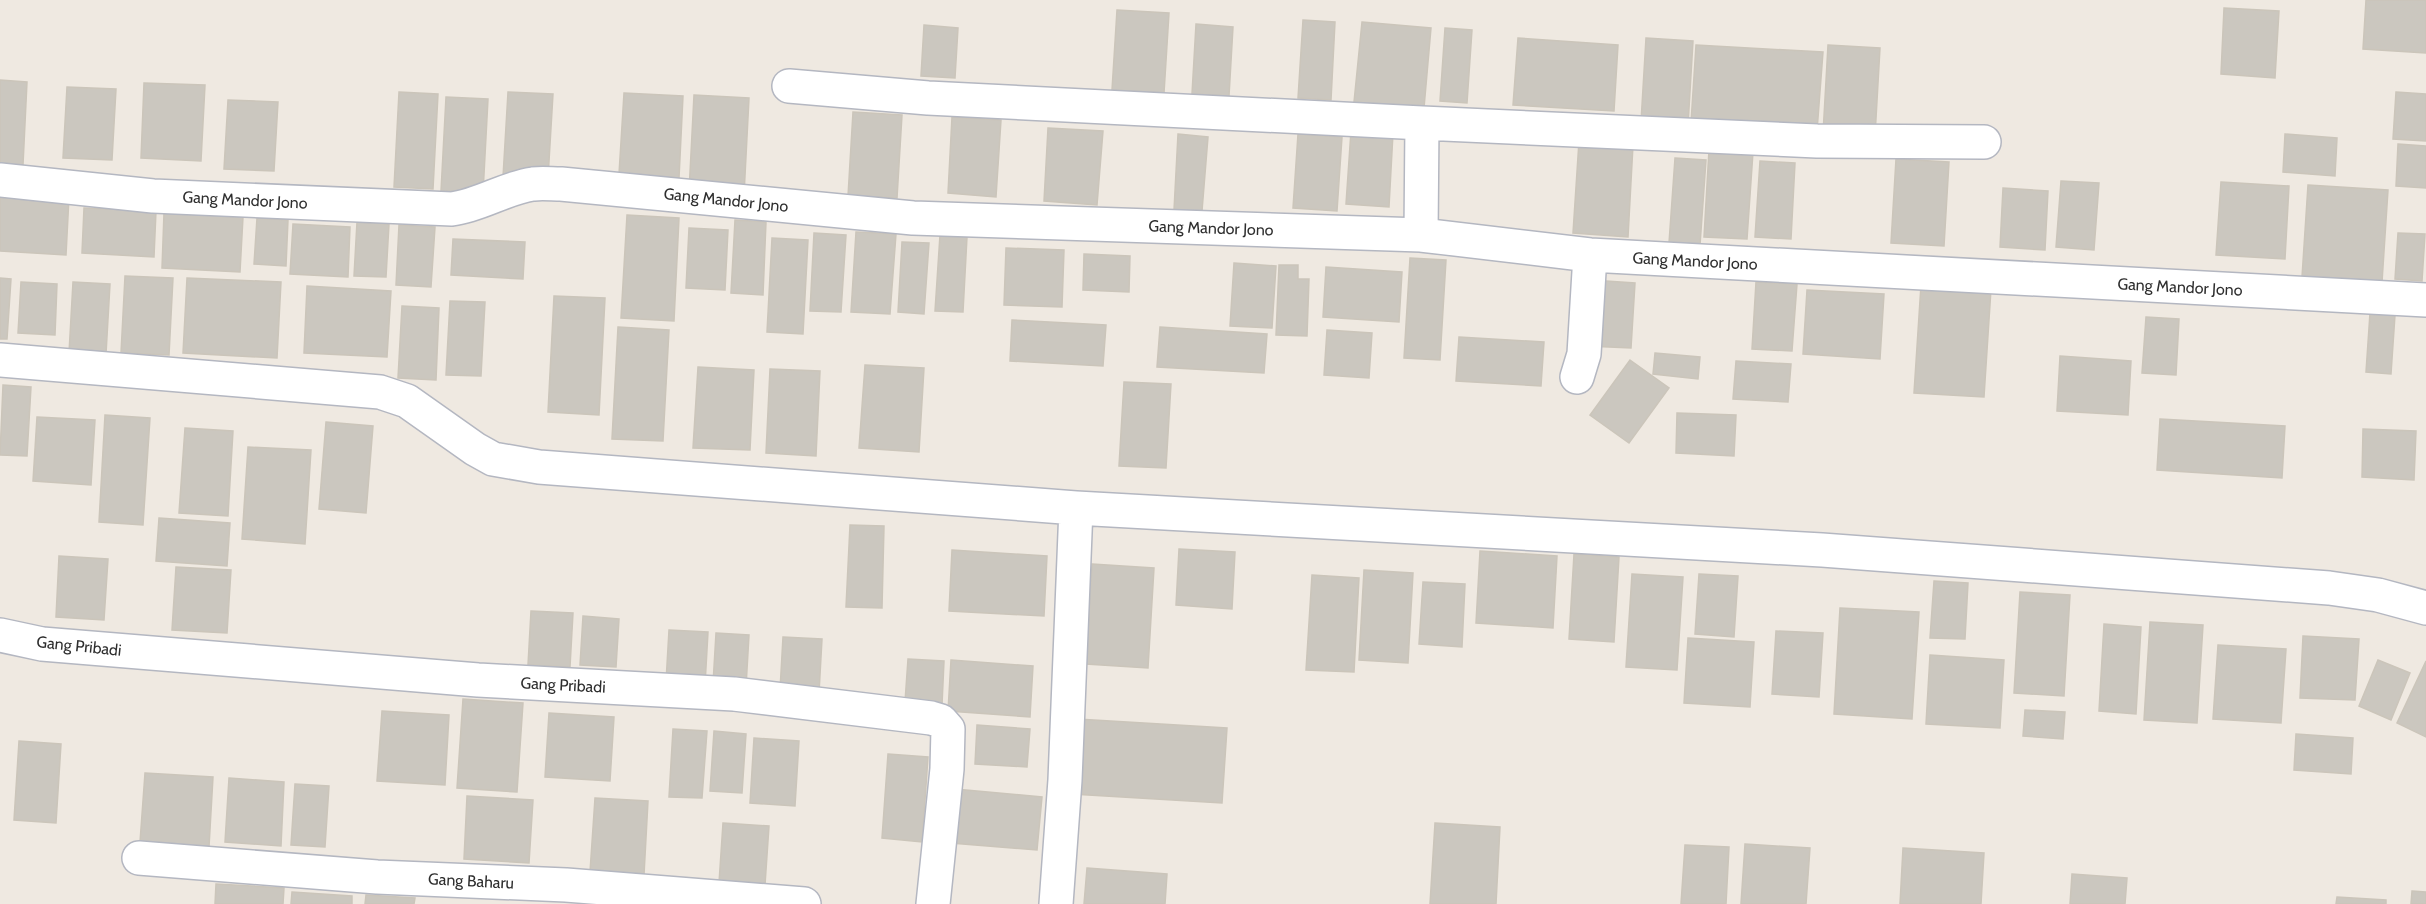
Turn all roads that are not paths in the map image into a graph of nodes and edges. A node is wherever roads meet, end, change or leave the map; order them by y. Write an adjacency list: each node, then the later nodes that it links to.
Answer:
1 (789, 86): 2 (street)
2 (1422, 123): 3 (street); 5 (street)
3 (1984, 142)
4 (0, 180): 5 (street, Gang Mandor Jono)
5 (1421, 235): 6 (street, Gang Mandor Jono)
6 (1590, 255): 7 (street, Gang Mandor Jono); 9 (street)
7 (2426, 300)
8 (0, 360): 10 (street)
9 (1577, 377)
10 (1076, 508): 11 (street); 16 (street)
11 (2426, 608)
12 (0, 635): 15 (street, Gang Pribadi)
13 (139, 858): 14 (street, Gang Baharu)
14 (804, 904)
15 (933, 904)
16 (1056, 904)

